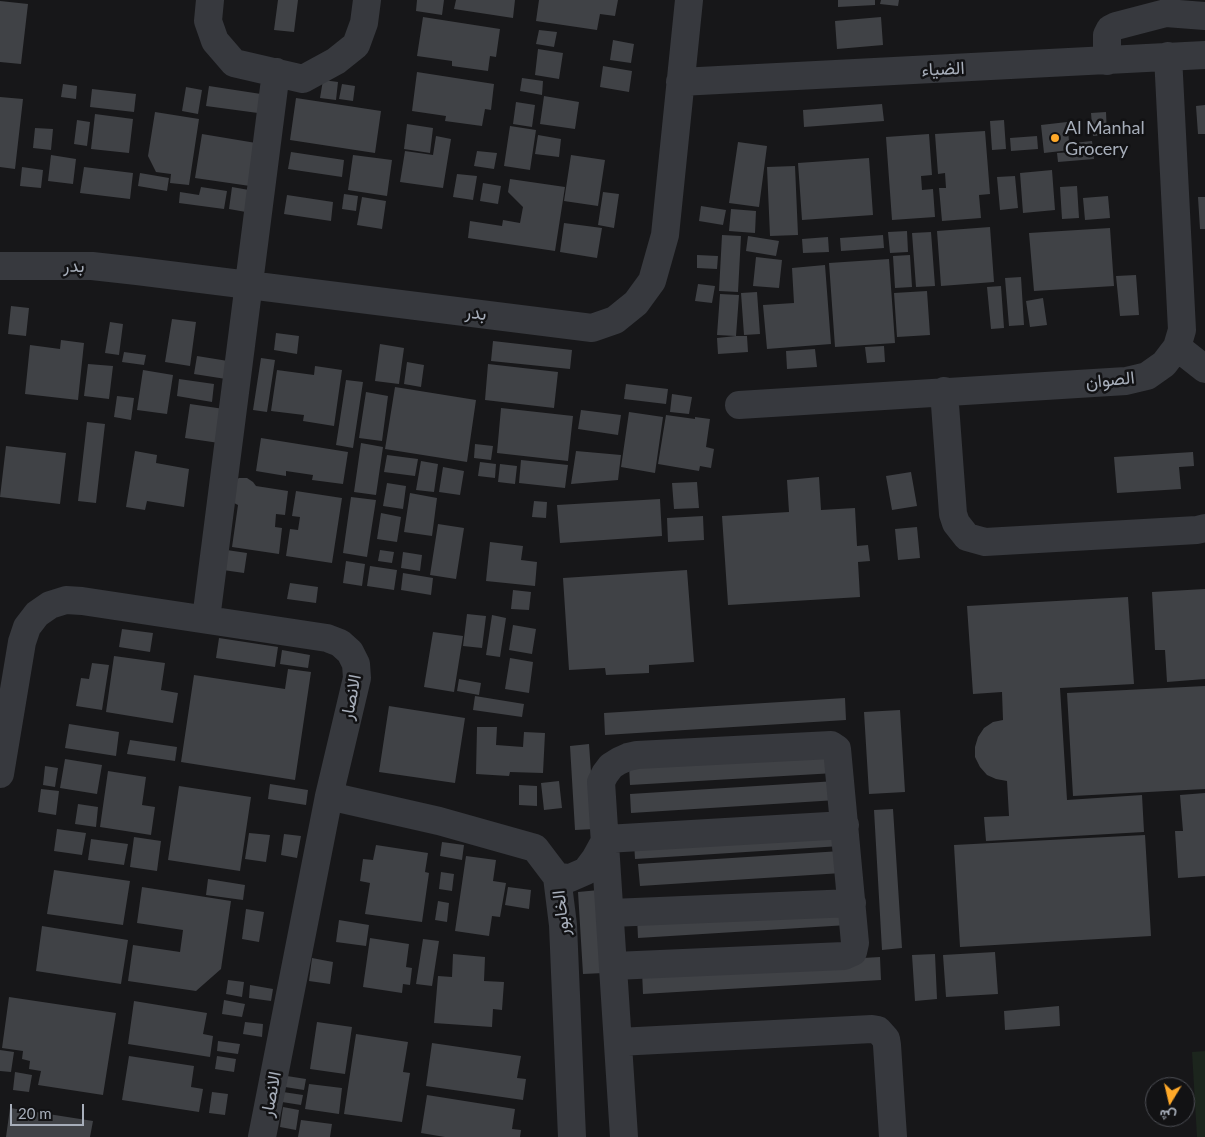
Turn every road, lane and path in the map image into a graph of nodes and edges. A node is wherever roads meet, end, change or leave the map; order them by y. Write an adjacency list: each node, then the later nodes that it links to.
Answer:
1 (210, 0): 9 (street)
2 (366, 0): 9 (street)
3 (689, 0): 10 (street, بدر)
4 (1166, 6): 5 (street); 8 (street)
5 (1205, 16)
6 (1205, 55): 7 (street, الضياء)
7 (1168, 56): 8 (street, الضياء); 13 (street, الصوان)
8 (1107, 61): 10 (street, الضياء)
9 (276, 72): 12 (street)
10 (680, 82): 12 (street, بدر)
11 (0, 266): 12 (street, بدر)
12 (250, 284): 18 (street)
13 (1176, 347): 14 (street); 15 (street, الصوان)
14 (1205, 369)
15 (944, 391): 16 (street, الصوان); 17 (street)
16 (739, 405)
17 (1205, 528)
18 (206, 619): 19 (street, الانصار); 20 (street, الانصار)
19 (0, 774)
20 (329, 796): 23 (street, الخابور); 28 (street, الانصار)
21 (845, 825): 22 (street); 22 (street); 24 (street)
22 (606, 839): 23 (street); 25 (street)
23 (557, 877): 29 (street, الخابور)
24 (852, 903): 25 (street); 26 (street)
25 (611, 913): 26 (street)
26 (614, 966): 27 (street)
27 (618, 1042): 30 (street); 31 (street)
28 (262, 1137)
29 (572, 1137)
30 (624, 1137)
31 (893, 1137)

